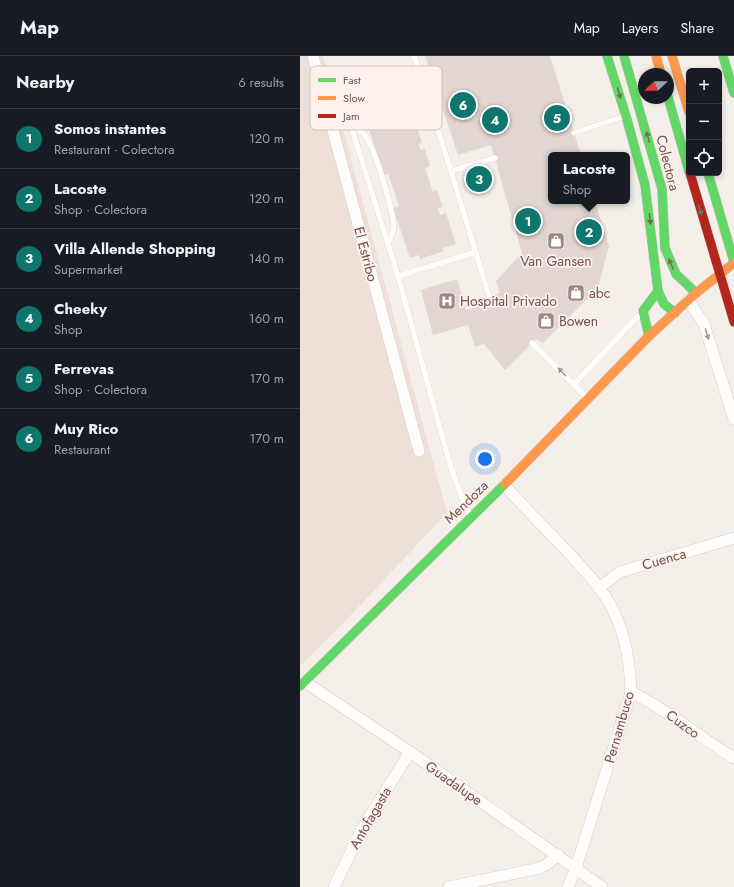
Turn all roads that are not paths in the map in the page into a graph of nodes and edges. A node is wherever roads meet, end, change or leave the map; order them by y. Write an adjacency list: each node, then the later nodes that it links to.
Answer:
1 (313, 56): 8 (street, El Estribo)
2 (414, 56): 9 (lane)
3 (607, 56): 15 (street, Colectora, one-way to 15)
4 (624, 56): 14 (street, Colectora)
5 (656, 56): 10 (street)
6 (672, 56): 13 (street)
7 (723, 56): 11 (street)
8 (316, 66)
9 (417, 66)
10 (659, 68)
11 (734, 93)
12 (670, 104): 22 (street)
13 (687, 104)
14 (640, 111): 15 (lane); 33 (street, Colectora, one-way to 14)
15 (626, 116): 20 (lane); 31 (street, Colectora, one-way to 31)
16 (333, 130): 42 (street, El Estribo)
17 (352, 130): 26 (lane)
18 (358, 130): 26 (lane)
19 (438, 130): 23 (lane)
20 (574, 132)
21 (494, 158): 23 (lane)
22 (686, 161)
23 (451, 170): 27 (lane)
24 (690, 176): 29 (street, one-way to 29)
25 (709, 176): 28 (street)
26 (388, 243): 30 (lane)
27 (476, 252): 30 (lane); 32 (lane)
28 (734, 263): 29 (street, Mendoza)
29 (719, 274): 33 (street, Mendoza); 36 (street)
30 (398, 276): 44 (lane)
31 (658, 291): 34 (street); 35 (street)
32 (490, 296)
33 (692, 297): 35 (street, Mendoza); 41 (street, one-way to 41)
34 (643, 311): 37 (street); 39 (lane)
35 (675, 313): 37 (street, Mendoza)
36 (734, 322)
37 (649, 336): 40 (street, Mendoza)
38 (532, 343): 39 (lane, one-way to 38)
39 (574, 384): 40 (lane)
40 (588, 399): 43 (street, Mendoza)
41 (734, 419)
42 (419, 451)
43 (504, 485): 44 (street, Mendoza); 46 (street, Pernambuco)
44 (471, 517): 47 (street, Mendoza)
45 (734, 538): 46 (street, Cuenca)
46 (599, 588): 48 (street, Pernambuco)
47 (302, 684): 49 (street, Guadalupe)
48 (631, 692): 50 (street, Cuzco); 52 (street, Pernambuco)
49 (410, 752): 51 (street, Guadalupe); 53 (street, Antofagasta)
50 (734, 758)
51 (558, 855): 52 (street, Guadalupe); 54 (street)
52 (576, 868): 55 (street, Pernambuco); 56 (street, Guadalupe)
53 (334, 887)
54 (449, 887)
55 (568, 887)
56 (602, 887)

